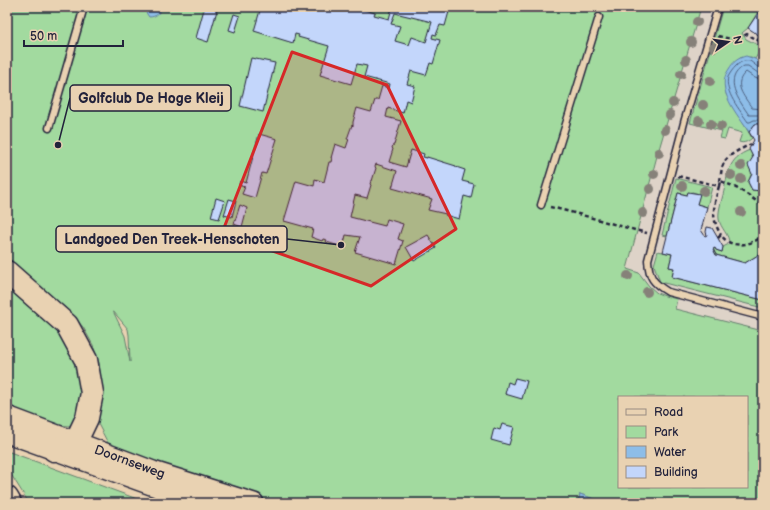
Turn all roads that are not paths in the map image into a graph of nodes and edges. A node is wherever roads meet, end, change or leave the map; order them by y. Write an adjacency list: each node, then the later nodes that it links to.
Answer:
1 (84, 7): 4 (lane)
2 (718, 7): 7 (lane)
3 (600, 17): 5 (lane)
4 (49, 128)
5 (541, 205)
6 (7, 272): 10 (highway)
7 (763, 317)
8 (14, 418): 10 (main road, Doornseweg)
9 (7, 433): 11 (main road, Doornseweg)
10 (76, 441): 11 (highway); 15 (main road, Doornseweg)
11 (45, 447): 14 (main road, Doornseweg)
12 (7, 498): 13 (highway)
13 (10, 503)
14 (201, 503)
15 (254, 503)

